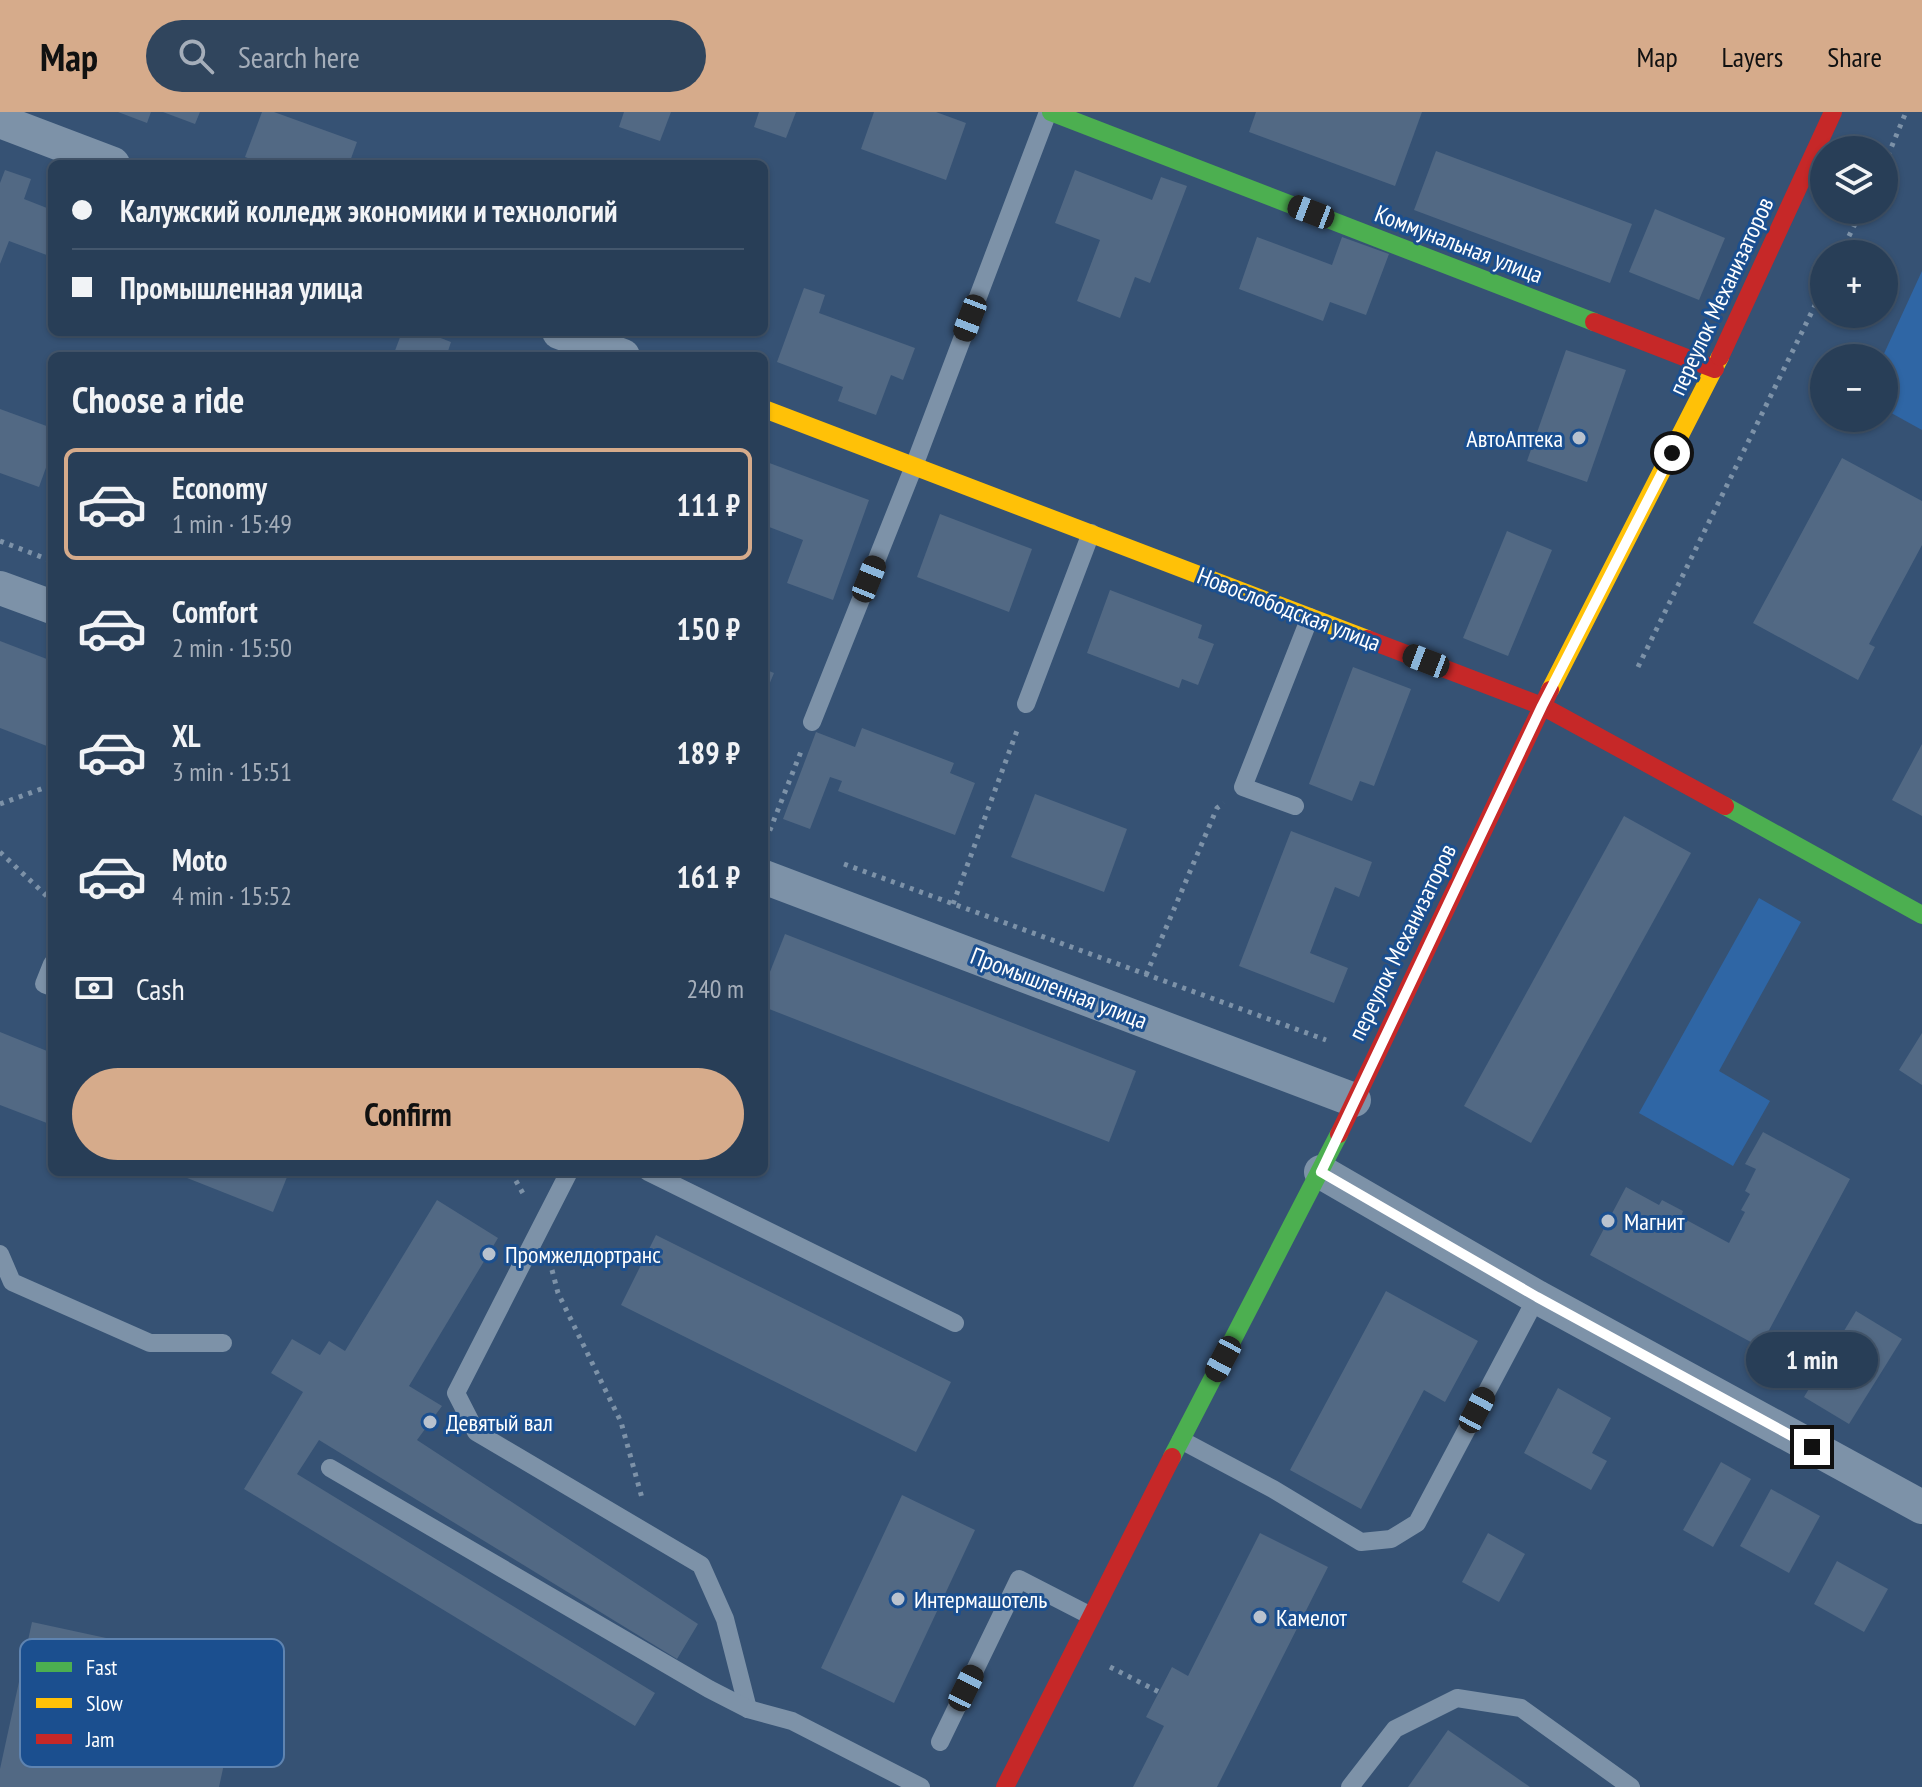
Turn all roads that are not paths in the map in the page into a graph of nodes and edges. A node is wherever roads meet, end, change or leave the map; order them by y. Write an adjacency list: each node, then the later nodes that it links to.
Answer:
1 (1050, 112): 7 (street, Коммунальная улица); 9 (lane)
2 (1833, 112): 7 (street, переулок Механизаторов)
3 (0, 121): 4 (street)
4 (102, 160)
5 (570, 336): 6 (street)
6 (612, 352)
7 (1715, 369): 15 (street, переулок Механизаторов)
8 (768, 411): 9 (street, Новослободская улица)
9 (914, 466): 10 (street, Новослободская улица); 16 (lane)
10 (1091, 533): 13 (street, Новослободская улица); 14 (lane)
11 (0, 588): 12 (street)
12 (48, 606)
13 (1310, 617): 15 (street, Новослободская улица); 17 (lane)
14 (1026, 704)
15 (1542, 706): 19 (street, Новослободская улица); 20 (street, переулок Механизаторов)
16 (812, 722)
17 (1295, 806)
18 (768, 879): 20 (street, Промышленная улица)
19 (1922, 915)
20 (1354, 1100): 21 (street, переулок Механизаторов)
21 (1321, 1172): 25 (street); 28 (street, переулок Механизаторов)
22 (567, 1176): 32 (lane)
23 (656, 1176): 26 (lane)
24 (0, 1254): 27 (lane)
25 (1537, 1297): 28 (lane); 30 (street)
26 (955, 1323)
27 (223, 1343)
28 (1181, 1440): 31 (street, переулок Механизаторов)
29 (330, 1468): 32 (lane)
30 (1922, 1507)
31 (1091, 1616): 33 (lane); 35 (street, переулок Механизаторов)
32 (748, 1709): 34 (lane)
33 (940, 1742)
34 (921, 1787)
35 (1005, 1787)
36 (1350, 1787): 37 (lane)
37 (1631, 1787)

